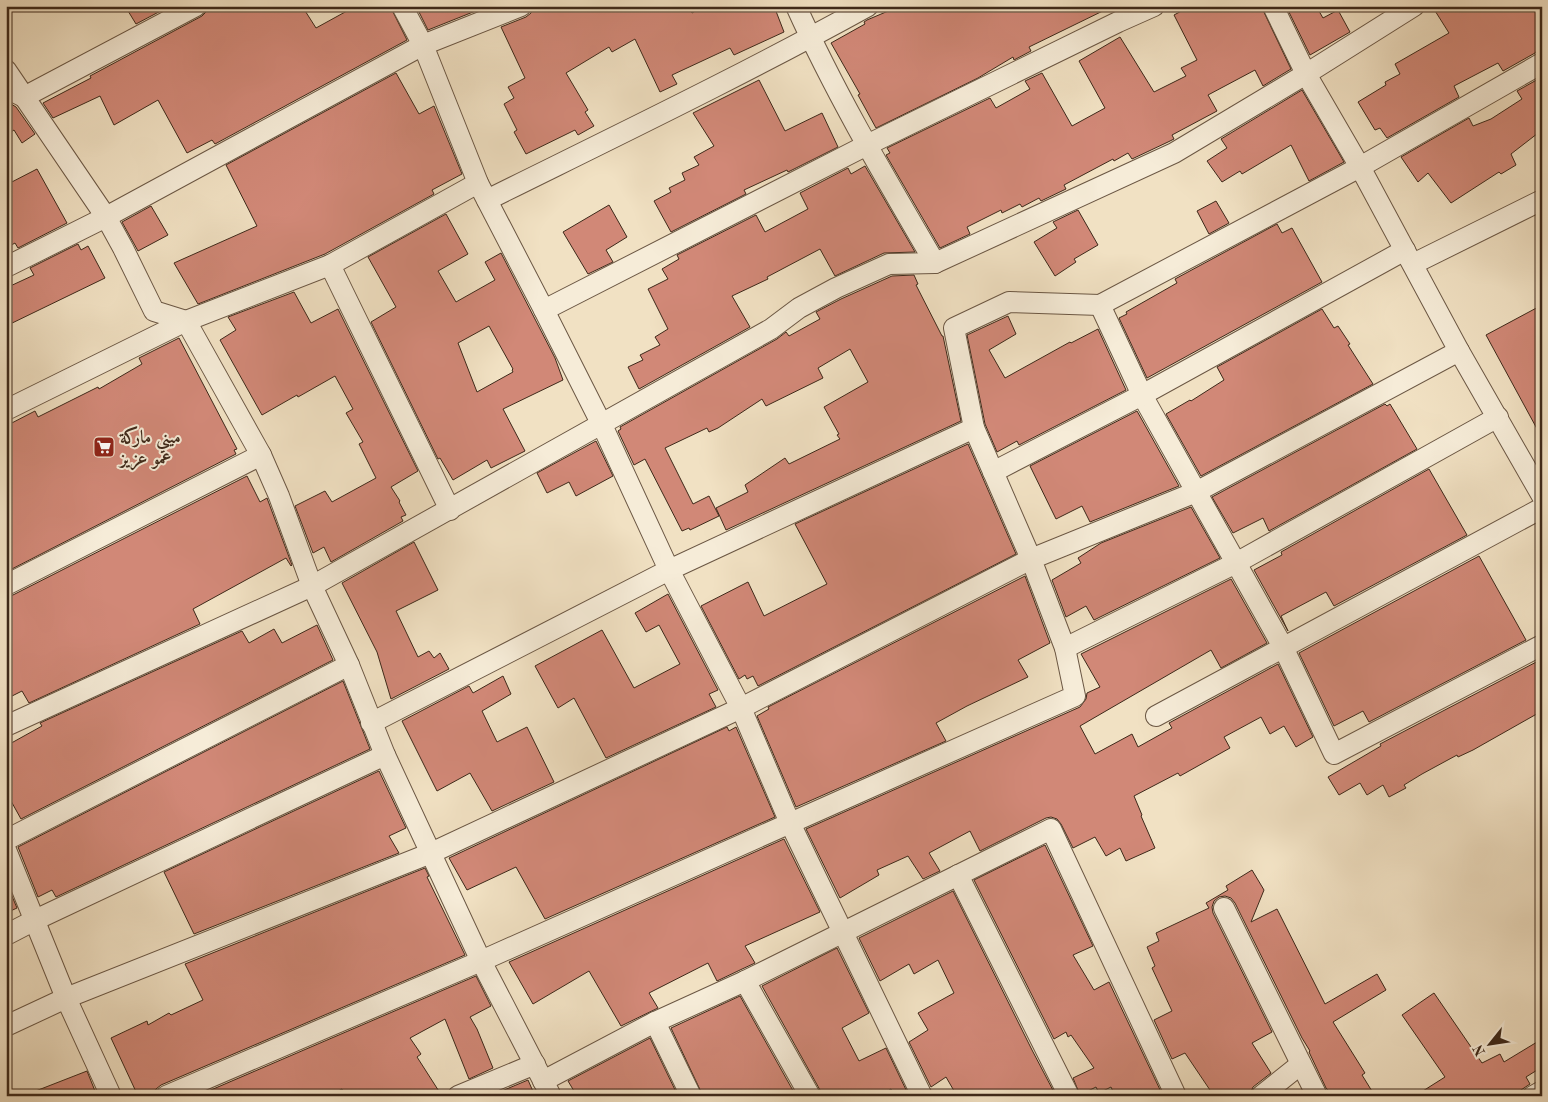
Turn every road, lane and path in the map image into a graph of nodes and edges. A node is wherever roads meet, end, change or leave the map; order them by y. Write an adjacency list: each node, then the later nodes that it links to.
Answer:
1 (196, 6): 14 (street)
2 (402, 6): 10 (street)
3 (521, 6): 10 (street)
4 (796, 6): 9 (street)
5 (868, 6): 9 (street)
6 (1154, 6): 15 (street)
7 (1273, 6): 13 (street)
8 (1414, 6): 13 (street)
9 (810, 38): 15 (street); 17 (street)
10 (423, 45): 17 (street); 19 (street)
11 (1542, 63): 16 (street)
12 (6, 70): 14 (street)
13 (1306, 74): 16 (street); 21 (street)
14 (15, 93): 19 (street)
15 (867, 145): 21 (street); 25 (street)
16 (1360, 167): 20 (street); 24 (street)
17 (482, 192): 22 (street); 25 (street)
18 (1542, 200): 20 (street)
19 (106, 217): 23 (street); 26 (street)
20 (1409, 257): 27 (street); 28 (street)
21 (935, 263): 31 (street)
22 (330, 265): 26 (street); 38 (street)
23 (6, 267)
24 (1100, 305): 28 (street); 32 (street)
25 (544, 310): 31 (street)
26 (186, 321): 29 (street); 33 (street)
27 (1459, 352): 30 (street); 35 (street)
28 (1142, 395): 34 (street); 35 (street)
29 (6, 410)
30 (1498, 418): 36 (street); 40 (street)
31 (602, 425): 38 (street); 41 (street)
32 (974, 428): 34 (street); 41 (street)
33 (261, 455): 42 (street); 43 (street)
34 (993, 472): 39 (street)
35 (1196, 492): 39 (street); 40 (street)
36 (1542, 496)
37 (1542, 508): 45 (street)
38 (450, 510): 43 (street)
39 (1031, 559): 46 (street); 48 (street)
40 (1236, 563): 45 (street); 46 (street)
41 (669, 570): 48 (street); 50 (street)
42 (6, 585)
43 (312, 586): 47 (street); 51 (street)
44 (1542, 645): 45 (street)
45 (1283, 647): 49 (street)
46 (1065, 648): 53 (street)
47 (349, 665): 50 (street); 54 (street)
48 (741, 708): 53 (street); 56 (street)
49 (1156, 716)
50 (371, 722): 52 (street)
51 (6, 726)
52 (385, 755): 56 (street); 59 (street)
53 (790, 823): 60 (street); 62 (street)
54 (6, 840)
55 (6, 850): 59 (street)
56 (431, 853): 62 (street); 64 (street)
57 (958, 875): 60 (street); 76 (street); 77 (street)
58 (1224, 908): 67 (street)
59 (33, 921): 61 (street); 64 (street)
60 (842, 932): 63 (street); 75 (street)
61 (6, 935)
62 (481, 961): 68 (street); 71 (street)
63 (745, 980): 65 (street); 74 (street)
64 (66, 998): 66 (street); 70 (street)
65 (655, 1022): 68 (street); 73 (street)
66 (6, 1026)
67 (1301, 1064): 78 (street); 79 (street)
68 (543, 1080): 72 (street)
69 (1542, 1091): 80 (street)
70 (111, 1096)
71 (166, 1096)
72 (458, 1096)
73 (691, 1096)
74 (810, 1096)
75 (922, 1096)
76 (1069, 1096)
77 (1176, 1096)
78 (1261, 1096)
79 (1317, 1096)
80 (1533, 1096)

